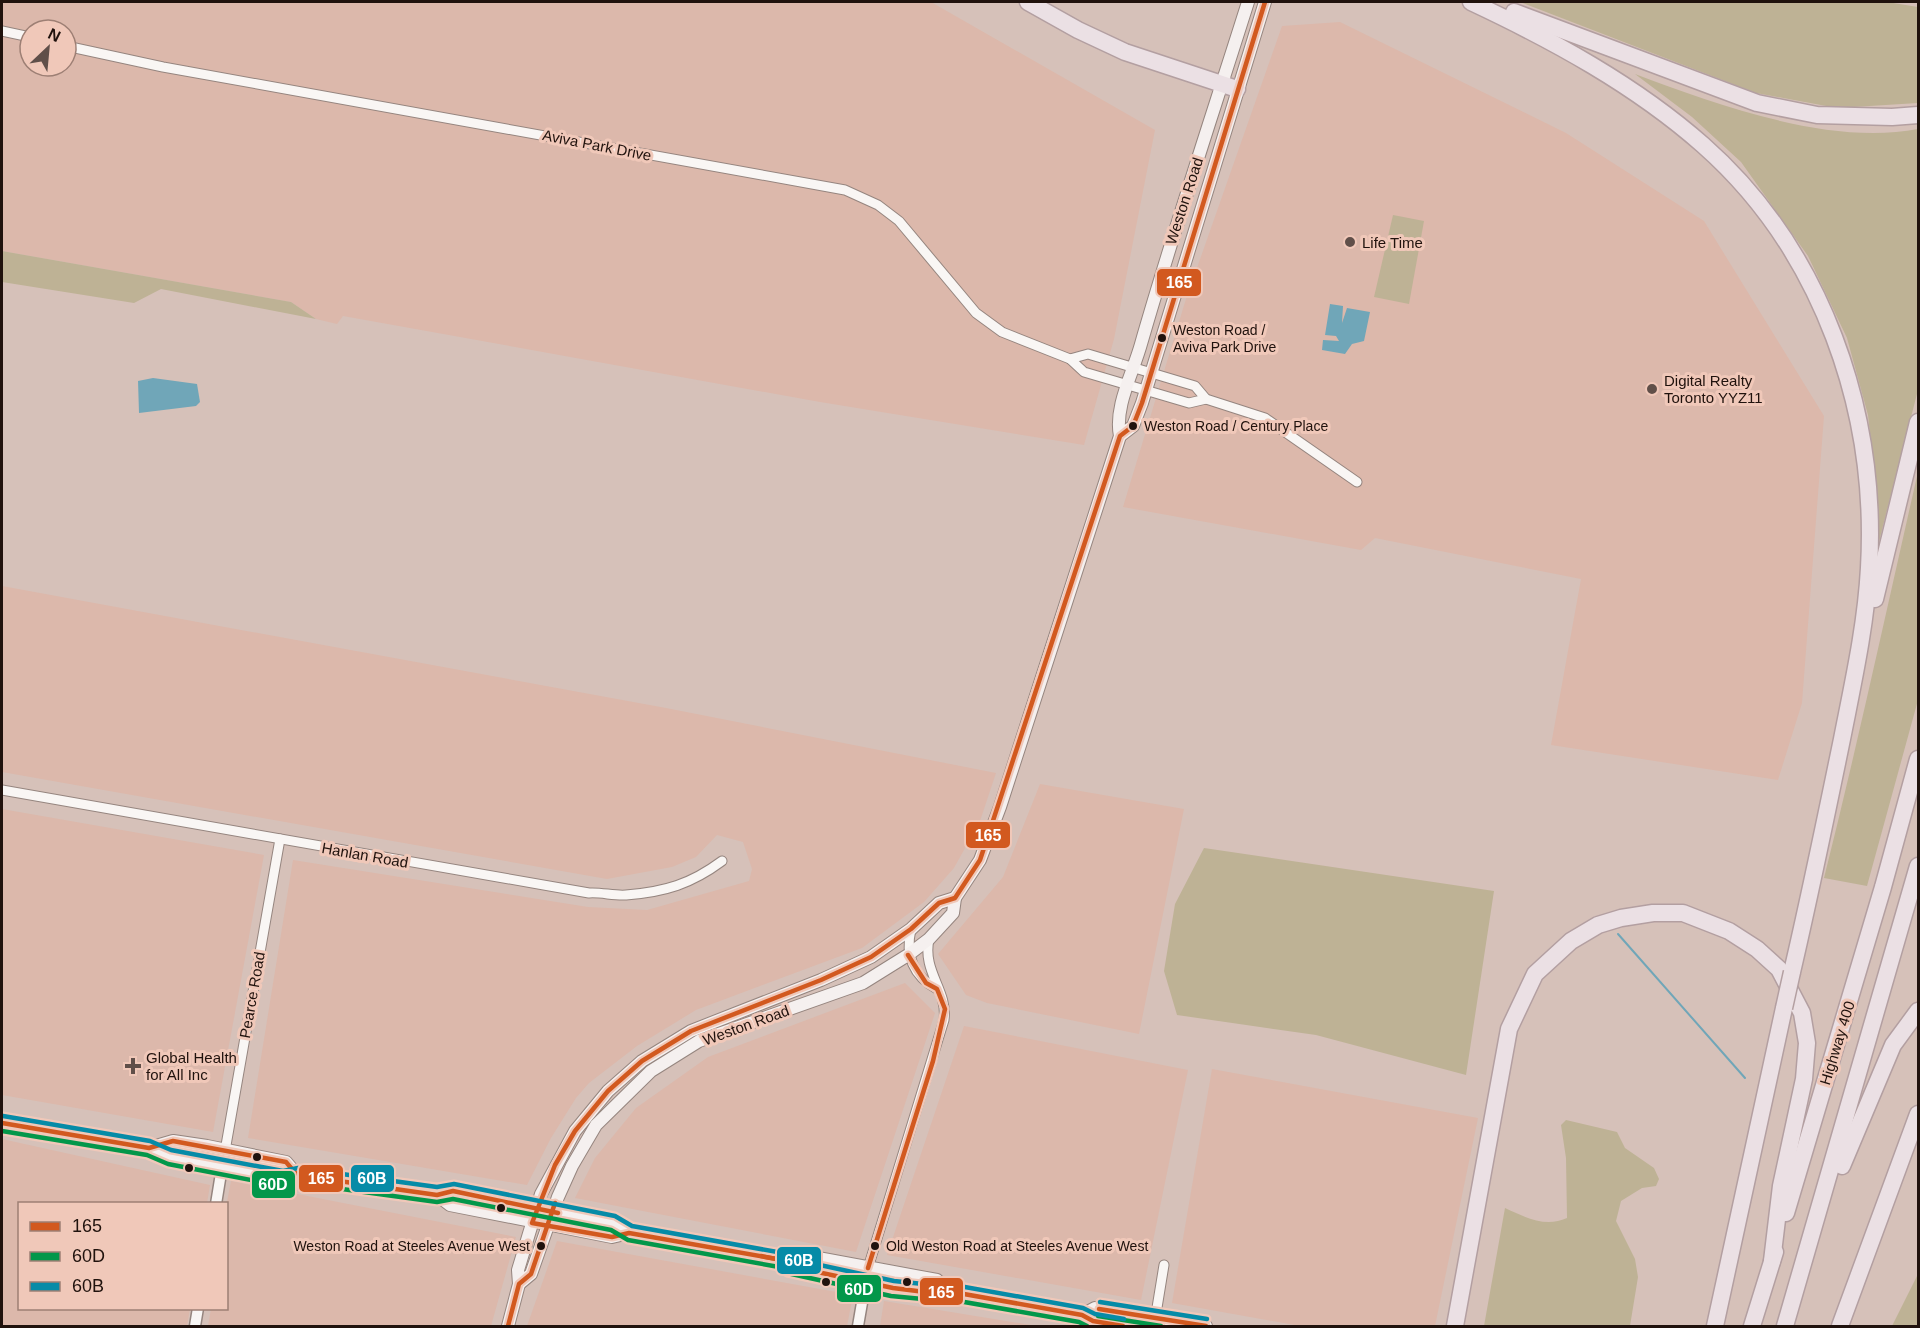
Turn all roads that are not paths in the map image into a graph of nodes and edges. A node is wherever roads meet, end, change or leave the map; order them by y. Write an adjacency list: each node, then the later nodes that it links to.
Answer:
1 (1028, 2): 9 (highway)
2 (1248, 2): 9 (main road, Weston Road)
3 (1265, 2): 9 (main road, Weston Road)
4 (1471, 2): 20 (highway)
5 (1485, 2): 10 (highway)
6 (2, 31): 7 (street)
7 (18, 35)
8 (78, 49): 11 (street, Aviva Park Drive)
9 (1229, 87): 12 (main road, Weston Road); 13 (main road, Weston Road)
10 (1918, 115)
11 (1070, 359): 12 (street, Aviva Park Drive); 14 (street, Aviva Park Drive)
12 (1135, 367): 13 (street, Aviva Park Drive); 14 (main road, Weston Road)
13 (1152, 373): 15 (main road, Weston Road); 16 (street, Aviva Park Drive)
14 (1129, 384): 15 (street, Aviva Park Drive); 18 (main road, Weston Road)
15 (1146, 390): 16 (street, Aviva Park Drive); 18 (main road, Weston Road)
16 (1206, 399): 19 (street)
17 (1918, 422): 20 (highway)
18 (1120, 436): 26 (main road, Weston Road)
19 (1357, 482)
20 (1856, 668): 64 (highway, bridge)
21 (1918, 759): 47 (highway, Highway 400)
22 (2, 790): 23 (street, Hanlan Road)
23 (280, 839): 24 (street, Hanlan Road); 35 (street, Pearce Road)
24 (722, 861)
25 (1918, 866): 45 (highway, Highway 400)
26 (955, 898): 27 (main road, Weston Road); 28 (main road, Weston Road)
27 (911, 929): 29 (street); 40 (main road, Weston Road)
28 (929, 939): 29 (main road, Weston Road); 30 (street)
29 (908, 955): 30 (street); 41 (main road, Weston Road)
30 (937, 989): 49 (street)
31 (1918, 1011): 45 (highway)
32 (1918, 1114): 67 (highway)
33 (2, 1123): 34 (main road)
34 (149, 1148): 35 (main road); 36 (main road)
35 (225, 1150): 36 (main road); 37 (main road)
36 (222, 1167): 37 (main road); 39 (street)
37 (297, 1175): 38 (main road)
38 (437, 1195): 40 (main road); 42 (main road)
39 (216, 1202)
40 (537, 1208): 41 (main road); 42 (main road, Weston Road)
41 (552, 1212): 43 (main road, Weston Road); 44 (main road)
42 (532, 1223): 43 (main road); 51 (main road, Weston Road)
43 (547, 1226): 44 (main road); 51 (main road, Weston Road)
44 (629, 1233): 46 (main road)
45 (1806, 1253): 66 (highway, Highway 400)
46 (782, 1260): 49 (main road); 50 (main road)
47 (1772, 1261): 53 (highway); 65 (highway, Highway 400)
48 (1164, 1265): 56 (street)
49 (868, 1268): 50 (street); 52 (main road)
50 (865, 1282): 52 (main road); 59 (street)
51 (519, 1284): 58 (main road, Weston Road)
52 (947, 1291): 55 (main road)
53 (1464, 1293): 62 (highway); 63 (highway)
54 (198, 1310): 57 (street)
55 (1082, 1315): 56 (main road); 60 (main road)
56 (1154, 1323): 61 (main road)
57 (195, 1326)
58 (508, 1326)
59 (858, 1326)
60 (1123, 1326)
61 (1206, 1326)
62 (1455, 1326)
63 (1464, 1326)
64 (1715, 1326)
65 (1752, 1326)
66 (1785, 1326)
67 (1840, 1326)

